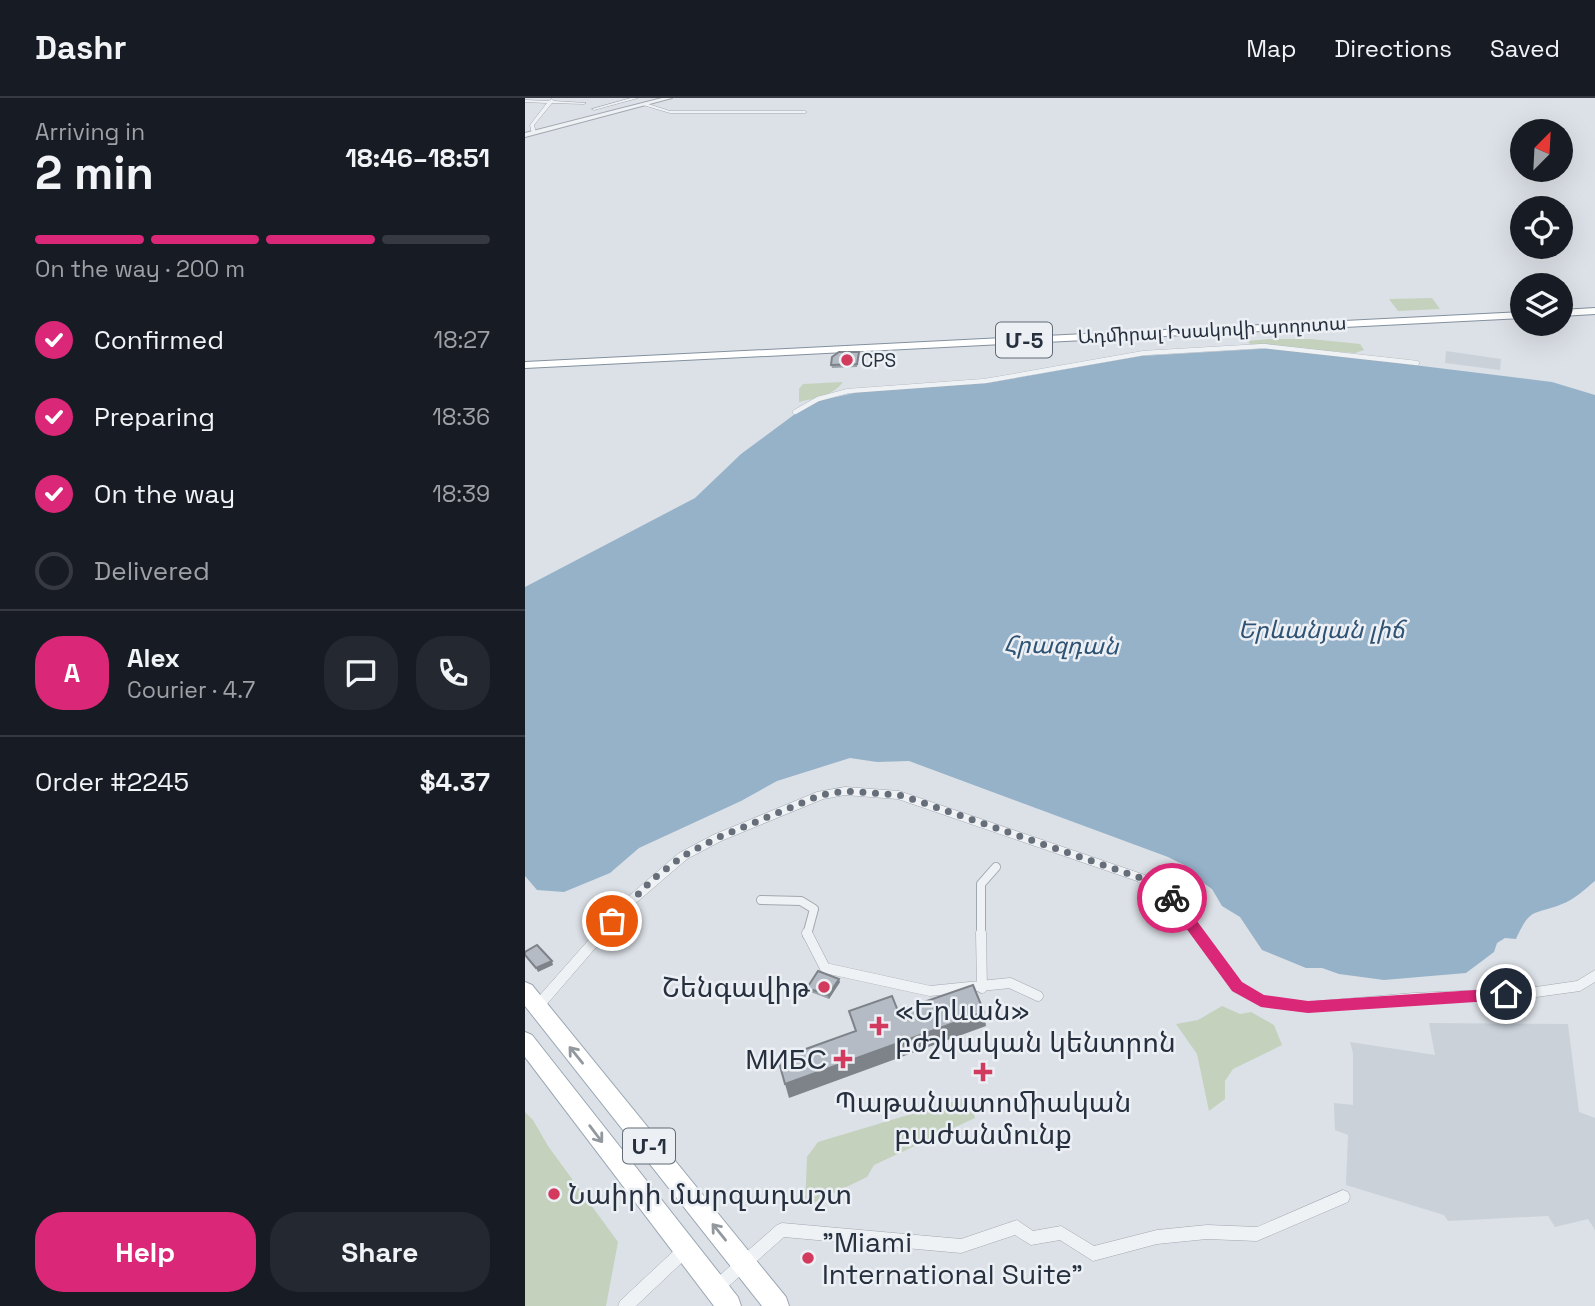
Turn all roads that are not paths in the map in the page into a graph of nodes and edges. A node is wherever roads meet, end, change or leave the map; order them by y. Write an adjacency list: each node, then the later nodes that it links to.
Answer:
1 (636, 98): 9 (street)
2 (895, 98): 3 (street)
3 (914, 98)
4 (662, 99): 8 (street)
5 (552, 100): 6 (street); 7 (street); 11 (street)
6 (525, 101)
7 (584, 103)
8 (645, 104): 10 (street); 11 (street)
9 (594, 109)
10 (805, 112)
11 (534, 132): 12 (street)
12 (525, 135)
13 (1595, 306): 14 (main road)
14 (1573, 307)
15 (1510, 310): 19 (main road, Ադմիրալ Իսակովի պողոտա / Մ-5)
16 (1595, 311): 17 (main road)
17 (1573, 312)
18 (1510, 316): 21 (main road, Ադմիրալ Իսակովի պողոտա / Մ-5)
19 (525, 359)
20 (1417, 363): 23 (street)
21 (525, 365)
22 (994, 374): 23 (street)
23 (1005, 377): 24 (street)
24 (795, 412)
25 (996, 867): 30 (street)
26 (761, 900): 30 (street)
27 (612, 921): 28 (street); 29 (street); 32 (street)
28 (635, 925)
29 (1595, 975)
30 (982, 988): 31 (street)
31 (1038, 996)
32 (531, 999): 36 (main road, Մ-1, one-way to 32)
33 (525, 1041): 35 (main road, Մ-1, one-way to 35)
34 (1343, 1197): 36 (street)
35 (685, 1250): 37 (main road, Մ-1); 38 (street)
36 (744, 1263): 37 (street); 39 (main road, Մ-1)
37 (723, 1297)
38 (625, 1306)
39 (776, 1306)

